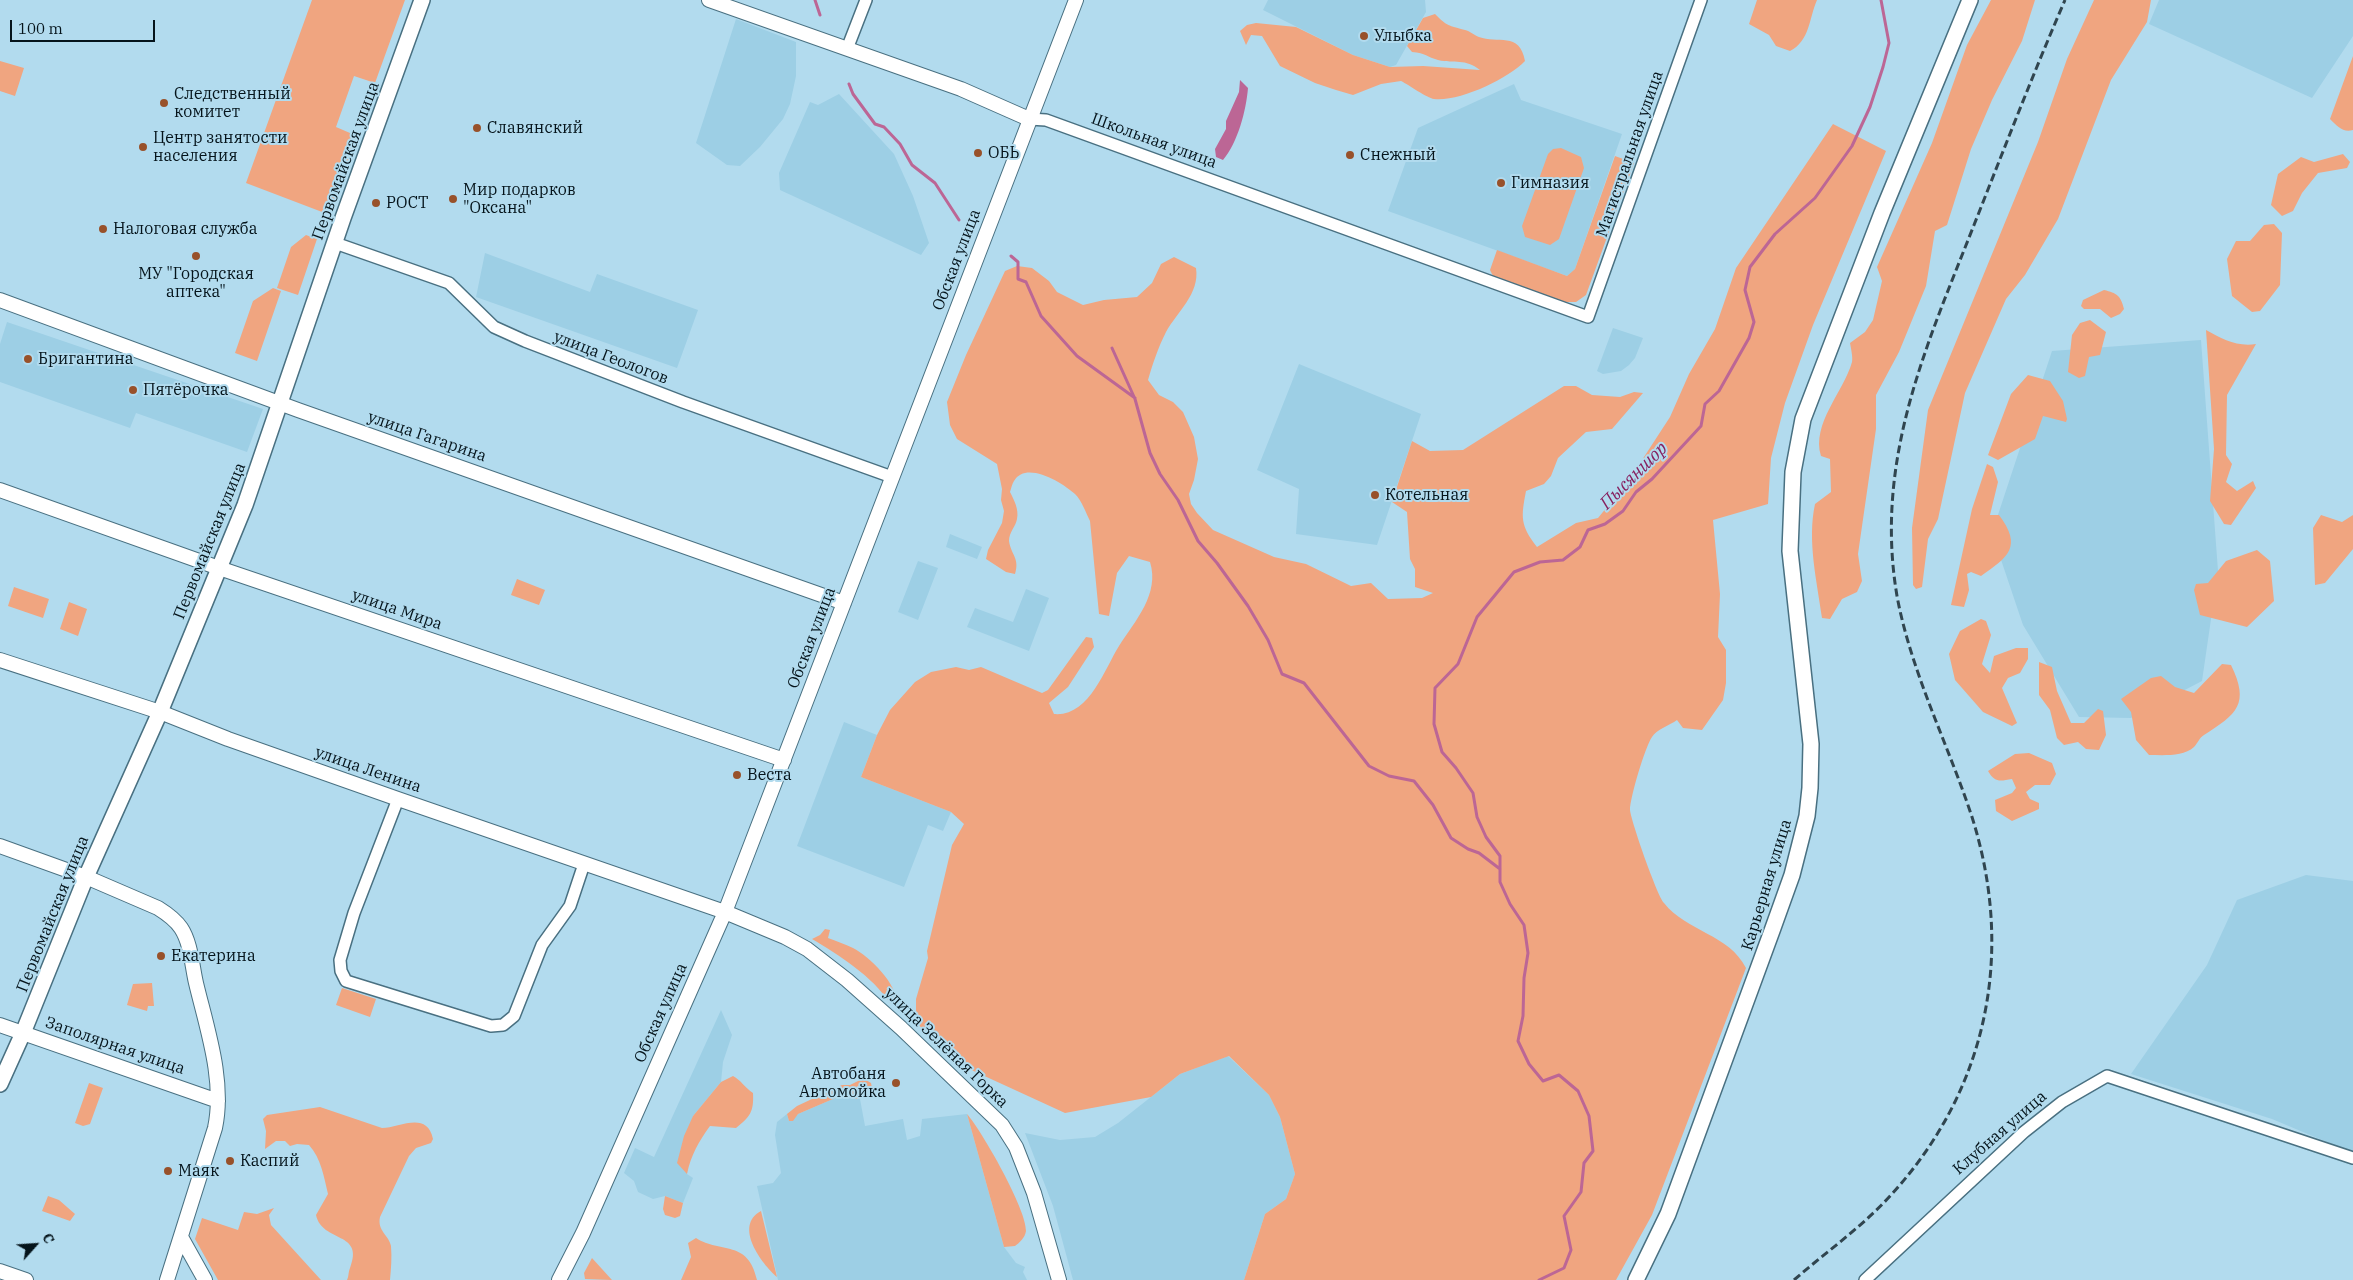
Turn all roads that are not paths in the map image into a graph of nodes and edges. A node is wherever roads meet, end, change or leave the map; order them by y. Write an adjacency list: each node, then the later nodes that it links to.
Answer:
1 (422, 0): 9 (main road, Первомайская улица)
2 (709, 0): 7 (street, Школьная улица)
3 (866, 0): 7 (street)
4 (1076, 0): 8 (street, Обская улица)
5 (1701, 0): 11 (street, Магистральная улица)
6 (1970, 0): 37 (main road, Карьерная улица)
7 (847, 49): 8 (street, Школьная улица)
8 (1029, 119): 11 (street, Школьная улица); 13 (street, Обская улица)
9 (335, 242): 12 (main road, Первомайская улица); 13 (street, улица Геологов)
10 (0, 300): 12 (street, улица Гагарина)
11 (1588, 317)
12 (281, 404): 15 (main road, Первомайская улица); 16 (street, улица Гагарина)
13 (892, 477): 16 (street, Обская улица)
14 (0, 490): 15 (street, улица Мира)
15 (219, 568): 18 (main road, Первомайская улица); 19 (street, улица Мира)
16 (844, 603): 19 (street, Обская улица)
17 (0, 660): 18 (street, улица Ленина)
18 (160, 712): 20 (street, улица Ленина); 23 (main road, Первомайская улица)
19 (784, 760): 24 (street, Обская улица)
20 (398, 799): 22 (street, улица Ленина); 22 (street)
21 (0, 846): 23 (street)
22 (584, 864): 24 (street, улица Ленина)
23 (86, 877): 26 (main road, Первомайская улица); 28 (street)
24 (725, 912): 35 (street, Обская улица); 36 (street, улица Зелёная Горка)
25 (0, 1025): 26 (street, Заполярная улица)
26 (23, 1033): 27 (main road, Первомайская улица); 28 (street, Заполярная улица)
27 (0, 1084)
28 (218, 1101): 30 (street)
29 (2353, 1158): 38 (street, Клубная улица)
30 (181, 1237): 33 (street); 34 (street)
31 (0, 1271): 32 (street)
32 (26, 1280)
33 (167, 1280)
34 (206, 1280)
35 (558, 1280)
36 (1059, 1280)
37 (1636, 1280)
38 (1865, 1280)

